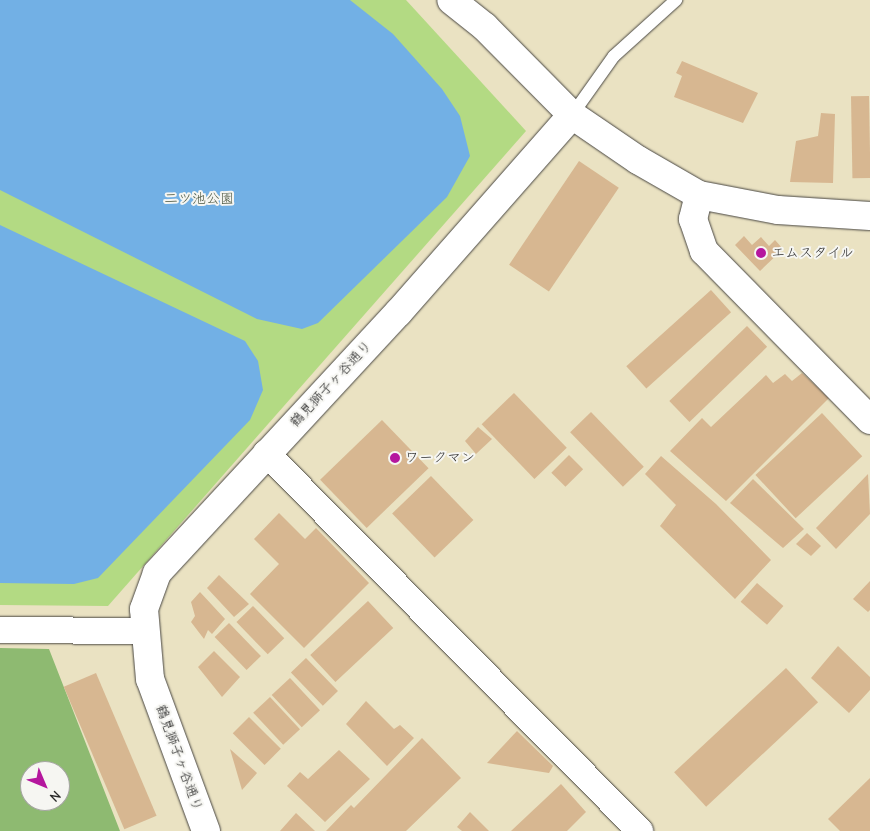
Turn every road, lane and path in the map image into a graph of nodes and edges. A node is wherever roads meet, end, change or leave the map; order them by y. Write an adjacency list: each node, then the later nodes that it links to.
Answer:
1 (451, 0): 3 (main road)
2 (676, 0): 3 (lane)
3 (572, 115): 4 (main road); 7 (main road, 鶴見獅子ヶ谷通り)
4 (700, 195): 5 (main road); 6 (main road)
5 (870, 216)
6 (870, 420)
7 (266, 453): 9 (main road, 鶴見獅子ヶ谷通り); 11 (street)
8 (0, 630): 9 (street)
9 (143, 631): 10 (main road, 鶴見獅子ヶ谷通り)
10 (206, 831)
11 (640, 831)

